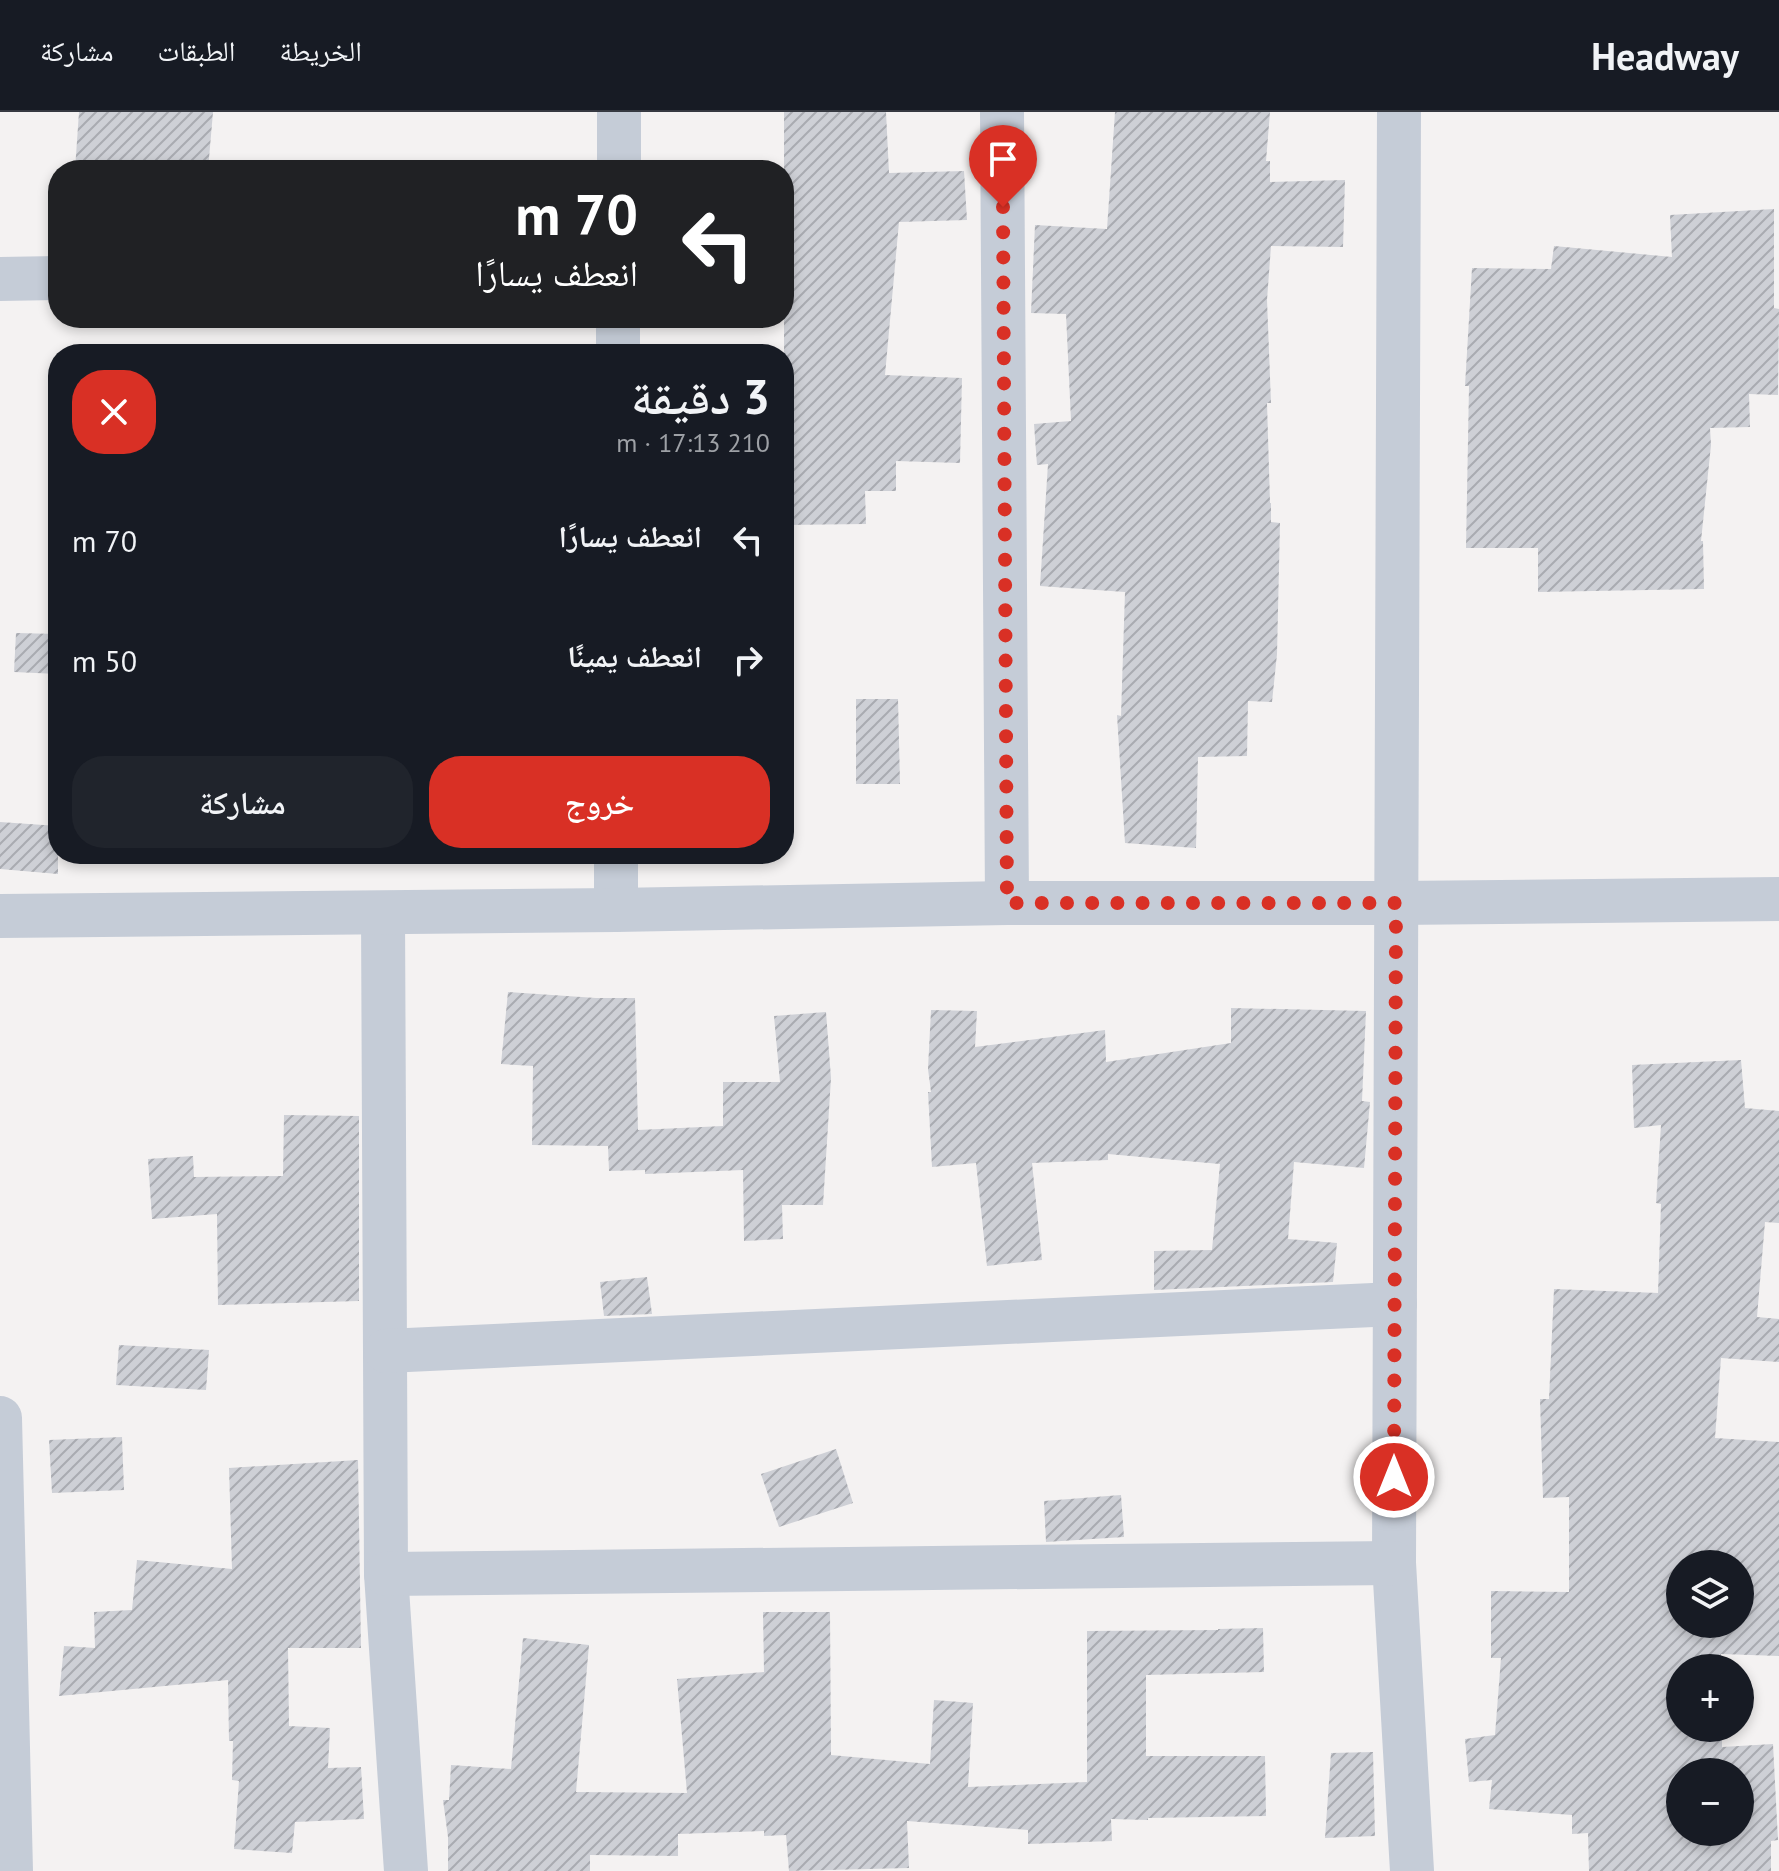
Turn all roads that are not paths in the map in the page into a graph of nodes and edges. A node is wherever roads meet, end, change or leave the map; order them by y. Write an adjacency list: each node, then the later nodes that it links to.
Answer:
1 (619, 112): 4 (street)
2 (1002, 112): 9 (street)
3 (1399, 112): 10 (street)
4 (619, 160)
5 (48, 278): 6 (street)
6 (0, 279)
7 (616, 864): 11 (street)
8 (1779, 899): 10 (street)
9 (1007, 903): 10 (street); 11 (street)
10 (1396, 903): 14 (street)
11 (616, 910): 12 (street)
12 (383, 913): 13 (street); 15 (street)
13 (0, 916)
14 (1395, 1304): 15 (street); 17 (street)
15 (386, 1351): 18 (street)
16 (0, 1418): 19 (street)
17 (1394, 1563): 18 (street); 21 (street)
18 (386, 1574): 20 (street)
19 (11, 1871)
20 (406, 1871)
21 (1412, 1871)

